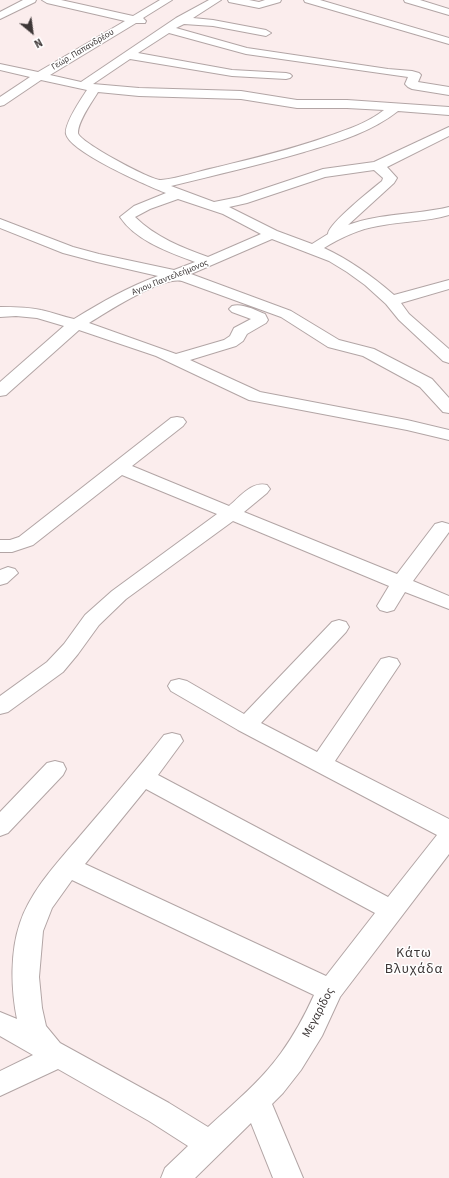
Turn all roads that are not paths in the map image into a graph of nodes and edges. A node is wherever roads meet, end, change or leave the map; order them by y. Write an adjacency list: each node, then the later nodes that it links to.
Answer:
1 (31, 0): 10 (street)
2 (47, 0): 11 (street)
3 (167, 0): 11 (street, Γεώρ. Παπανδρέου)
4 (216, 0): 12 (street)
5 (233, 0): 6 (street)
6 (276, 0)
7 (309, 0): 15 (street)
8 (409, 0): 9 (street)
9 (449, 12)
10 (0, 16)
11 (133, 19): 13 (street); 18 (street, Γεώρ. Παπανδρέου)
12 (180, 20): 13 (street); 14 (street)
13 (161, 26): 16 (street); 21 (street)
14 (266, 33)
15 (449, 41)
16 (129, 55): 19 (street); 20 (street)
17 (0, 67): 18 (street)
18 (39, 76): 20 (street); 22 (street, Γεώρ. Παπανδρέου)
19 (286, 76)
20 (88, 87): 23 (street); 27 (street)
21 (449, 91)
22 (0, 102)
23 (394, 108): 24 (street); 27 (street)
24 (449, 111)
25 (449, 131): 26 (street)
26 (376, 166): 29 (street); 33 (street)
27 (158, 185): 28 (street)
28 (178, 194): 29 (street); 36 (street)
29 (214, 206): 32 (street)
30 (449, 211): 33 (street)
31 (0, 223): 37 (street)
32 (272, 234): 34 (street); 36 (street, Αγιου Παντελεήμονος)
33 (329, 238): 34 (street); 35 (street)
34 (295, 242): 35 (street)
35 (313, 249): 39 (street)
36 (209, 262): 37 (street, Αγιου Παντελεήμονος)
37 (175, 276): 42 (street, Αγιου Παντελεήμονος); 46 (street)
38 (449, 284): 39 (street)
39 (391, 301): 44 (street)
40 (222, 305): 43 (street)
41 (0, 312): 42 (street)
42 (76, 324): 43 (street); 45 (street, Αγιου Παντελεήμονος)
43 (175, 358): 48 (street)
44 (449, 358)
45 (0, 391)
46 (449, 408)
47 (177, 422): 49 (street)
48 (449, 435)
49 (119, 467): 51 (street); 53 (street)
50 (261, 489): 51 (street)
51 (231, 513): 54 (street); 60 (street)
52 (442, 528): 54 (street)
53 (0, 546)
54 (400, 584): 55 (street); 56 (street)
55 (449, 603)
56 (387, 606)
57 (339, 627): 61 (street)
58 (389, 664): 63 (street)
59 (179, 686): 61 (street)
60 (0, 707)
61 (246, 725): 63 (street)
62 (172, 741): 65 (street)
63 (321, 764): 67 (street)
64 (55, 769): 66 (street)
65 (144, 778): 69 (street); 70 (street)
66 (0, 827)
67 (449, 830)
68 (449, 837): 70 (street, Μεγαρίδος)
69 (68, 867): 71 (street); 73 (street)
70 (391, 910): 71 (street, Μεγαρίδος)
71 (330, 990): 75 (street, Μεγαρίδος)
72 (0, 1023): 73 (street)
73 (54, 1053): 74 (street); 76 (street)
74 (0, 1084)
75 (256, 1100): 76 (street, Μεγαρίδος); 78 (street)
76 (210, 1144): 77 (street, Μεγαρίδος)
77 (176, 1178)
78 (288, 1178)

